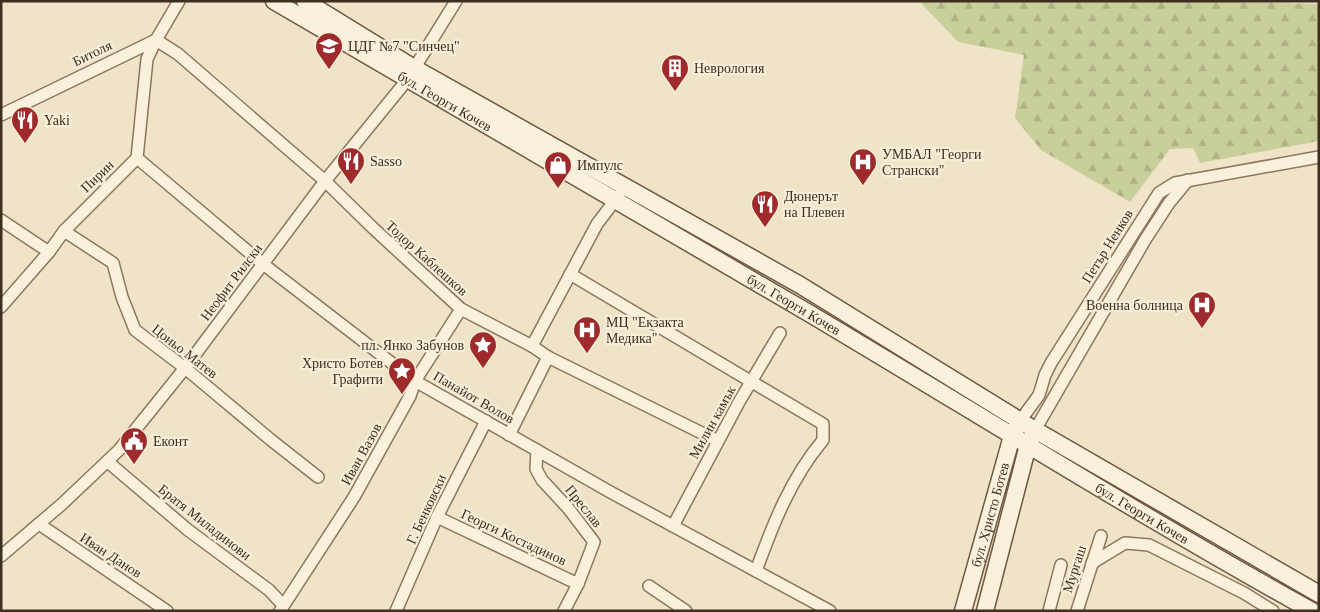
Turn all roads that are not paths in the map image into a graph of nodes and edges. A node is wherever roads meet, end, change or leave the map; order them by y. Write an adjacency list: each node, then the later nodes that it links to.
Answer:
1 (179, 1): 5 (street)
2 (274, 1): 6 (main road, бул. Георги Кочев)
3 (305, 1): 6 (main road, бул. Георги Кочев)
4 (456, 1): 6 (street, Неофит Рилски)
5 (156, 40): 7 (street, Битоля); 8 (street); 11 (street, Тодор Каблешков)
6 (411, 74): 11 (street, Неофит Рилски); 12 (main road, бул. Георги Кочев)
7 (1, 115)
8 (136, 158): 14 (street, Пирин); 16 (street, Панайот Волов)
9 (1319, 158): 10 (street, Петър Ненков)
10 (1188, 180): 27 (street, Петър Ненков); 28 (street)
11 (325, 182): 16 (street, Неофит Рилски); 19 (street, Тодор Каблешков)
12 (620, 193): 17 (street); 27 (main road, бул. Георги Кочев); 30 (main road, бул. Георги Кочев)
13 (1, 220): 15 (street)
14 (64, 231): 15 (street, Пирин); 23 (street, Цоньо Матев)
15 (49, 252): 18 (street, Пирин)
16 (263, 264): 23 (street, Неофит Рилски); 24 (street, Панайот Волов)
17 (570, 274): 21 (street); 25 (street)
18 (1, 307)
19 (461, 308): 21 (street, Тодор Каблешков); 24 (street, Иван Вазов)
20 (780, 333): 25 (street, Милин камък)
21 (532, 346): 22 (street, Тодор Каблешков)
22 (548, 357): 29 (street); 31 (street, Тодор Каблешков)
23 (186, 368): 34 (street, Неофит Рилски); 35 (street, Цоньо Матев)
24 (415, 381): 26 (street, Панайот Волов); 47 (street, Иван Вазов)
25 (752, 381): 31 (street, Милин камък); 43 (street)
26 (486, 421): 29 (street, Панайот Волов); 36 (street, Г. Бенковски)
27 (1020, 421): 28 (main road, бул. Георги Кочев); 30 (main road, бул. Христо Ботев)
28 (1035, 430): 32 (main road, бул. Христо Ботев); 46 (main road, бул. Георги Кочев)
29 (509, 435): 33 (street, Панайот Волов)
30 (1012, 436): 32 (main road, бул. Георги Кочев); 53 (main road, бул. Христо Ботев)
31 (718, 441): 38 (street, Милин камък)
32 (1028, 445): 54 (main road, бул. Христо Ботев); 58 (main road, бул. Георги Кочев)
33 (537, 450): 38 (street, Панайот Волов); 44 (street, Преслав)
34 (108, 462): 37 (street, Неофит Рилски); 47 (street, Братя Миладинови)
35 (318, 477)
36 (437, 517): 44 (street, Георги Костадинов); 49 (street, Г. Бенковски)
37 (39, 524): 40 (street, Неофит Рилски); 48 (street, Иван Данов)
38 (673, 526): 43 (street, Панайот Волов)
39 (1101, 536): 41 (street, Мургаш)
40 (1, 556)
41 (1092, 563): 56 (street, Мургаш); 57 (street)
42 (1061, 565): 55 (street)
43 (756, 571): 52 (street, Панайот Волов)
44 (578, 584): 50 (street, Преслав)
45 (649, 586): 51 (street)
46 (1319, 594)
47 (282, 608)
48 (167, 611)
49 (396, 611)
50 (564, 611)
51 (686, 611)
52 (830, 611)
53 (963, 611)
54 (985, 611)
55 (1049, 611)
56 (1077, 611)
57 (1273, 611)
58 (1312, 611)

